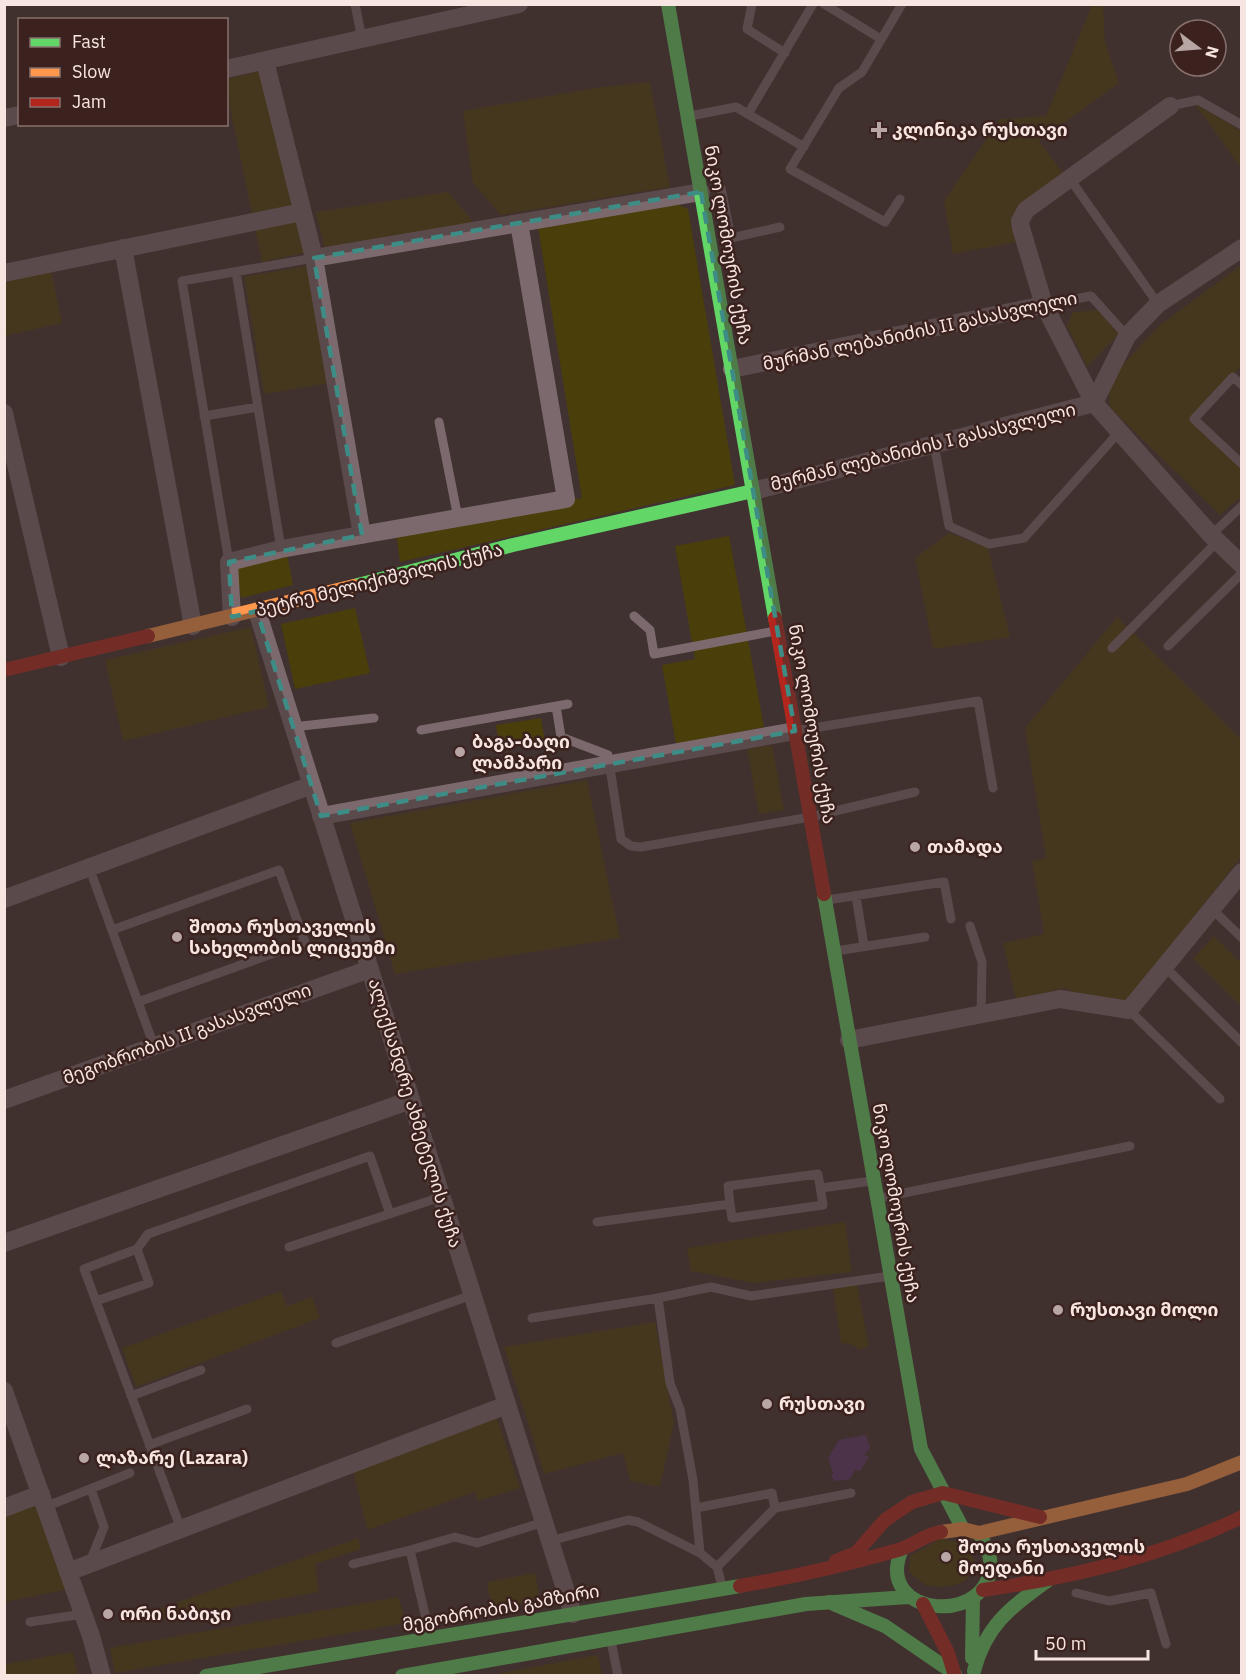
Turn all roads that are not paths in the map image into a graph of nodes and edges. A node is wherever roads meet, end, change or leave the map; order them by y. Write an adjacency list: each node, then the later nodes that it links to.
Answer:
1 (355, 4): 8 (lane)
2 (519, 4): 8 (street)
3 (668, 4): 15 (street, ნიკო ლომოურის ქუჩა)
4 (752, 4): 10 (lane)
5 (813, 4): 10 (lane)
6 (824, 4): 9 (lane)
7 (902, 4): 9 (lane)
8 (362, 39): 11 (street)
9 (881, 39): 17 (lane)
10 (784, 53): 14 (lane)
11 (265, 61): 12 (street); 22 (street)
12 (228, 69)
13 (1170, 106): 16 (lane); 18 (street)
14 (748, 114): 15 (lane); 17 (lane)
15 (687, 116): 20 (street, ნიკო ლომოურის ქუჩა)
16 (1242, 125)
17 (804, 147): 21 (lane)
18 (1070, 179): 32 (lane); 33 (street)
19 (720, 188): 23 (lane)
20 (701, 192): 24 (street, ნიკო ლომოურის ქუჩა); 25 (street)
21 (900, 200)
22 (302, 212): 27 (street); 29 (street)
23 (727, 218): 24 (lane); 26 (lane)
24 (706, 222): 35 (street, ნიკო ლომოურის ქუჩა)
25 (519, 223): 29 (street); 50 (street)
26 (780, 227)
27 (123, 248): 31 (street); 60 (street)
28 (1242, 248): 32 (street)
29 (314, 258): 30 (lane); 51 (street)
30 (236, 272): 40 (lane); 42 (lane)
31 (4, 273)
32 (1158, 304): 34 (street)
33 (1044, 305): 34 (lane, მურმან ლებანიძის II გასასვლელი); 35 (street, მურმან ლებანიძის II გასასვლელი); 39 (street)
34 (1127, 336): 39 (street)
35 (732, 369): 48 (street, ნიკო ლომოურის ქუჩა)
36 (1242, 369): 37 (lane)
37 (1233, 377): 38 (lane); 46 (lane)
38 (1242, 385)
39 (1094, 403): 44 (street); 45 (street, მურმან ლებანიძის I გასასვლელი)
40 (258, 407): 42 (lane); 53 (lane)
41 (4, 413): 47 (street)
42 (204, 416): 54 (lane)
43 (439, 422): 50 (lane)
44 (1120, 431): 45 (lane); 52 (street)
45 (934, 444): 48 (street, მურმან ლებანიძის I გასასვლელი)
46 (1242, 464)
47 (13, 486): 64 (street)
48 (753, 491): 57 (street, პეტრე მელიქიშვილის ქუჩა); 61 (street, ნიკო ლომოურის ქუჩა)
49 (1242, 506): 52 (lane)
50 (458, 518): 51 (street)
51 (362, 535): 53 (street)
52 (1214, 538): 55 (street); 63 (lane)
53 (281, 549): 54 (street)
54 (229, 562): 59 (street)
55 (1242, 565)
56 (1242, 573): 62 (lane)
57 (257, 611): 59 (street, პეტრე მელიქიშვილის ქუჩა); 69 (street, ალექსანდრე ახმეტელის ქუჩა)
58 (634, 616): 61 (lane)
59 (232, 617): 60 (street, პეტრე მელიქიშვილის ქუჩა)
60 (193, 626): 64 (street, პეტრე მელიქიშვილის ქუჩა)
61 (777, 630): 71 (street, ნიკო ლომოურის ქუჩა)
62 (1168, 646)
63 (1112, 648)
64 (61, 657): 65 (street, პეტრე მელიქიშვილის ქუჩა)
65 (4, 670)
66 (568, 704): 67 (lane)
67 (556, 706): 70 (lane); 72 (lane)
68 (374, 718): 69 (lane)
69 (294, 727): 73 (street, ალექსანდრე ახმეტელის ქუჩა)
70 (421, 730)
71 (795, 731): 72 (street); 74 (lane); 77 (street, ნიკო ლომოურის ქუჩა)
72 (610, 764): 76 (street); 77 (lane)
73 (312, 785): 76 (street, ალექსანდრე ახმეტელის ქუჩა); 81 (street)
74 (993, 788)
75 (915, 792): 77 (lane)
76 (321, 816): 92 (street, ალექსანდრე ახმეტელის ქუჩა)
77 (810, 817): 82 (street, ნიკო ლომოურის ქუჩა)
78 (1242, 872): 83 (street)
79 (93, 878): 86 (lane)
80 (856, 896): 82 (lane); 84 (lane); 89 (lane)
81 (4, 899)
82 (825, 901): 90 (street, ნიკო ლომოურის ქუჩა)
83 (1212, 909): 88 (lane); 91 (street)
84 (951, 919)
85 (970, 926): 95 (lane)
86 (112, 930): 93 (lane); 93 (lane)
87 (925, 938): 89 (lane)
88 (1242, 938)
89 (864, 946): 90 (lane)
90 (834, 951): 96 (street, ნიკო ლომოურის ქუჩა)
91 (1165, 967): 94 (street); 97 (lane)
92 (370, 969): 98 (street, მეგობრობის II გასასვლელი); 101 (street, ალექსანდრე ახმეტელის ქუჩა)
93 (138, 1002): 98 (lane)
94 (1129, 1010): 95 (street); 99 (lane)
95 (981, 1015): 96 (street)
96 (849, 1040): 103 (street, ნიკო ლომოურის ქუჩა)
97 (1242, 1043)
98 (154, 1046): 100 (street, მეგობრობის II გასასვლელი)
99 (1220, 1099)
100 (4, 1100)
101 (411, 1100): 105 (street, ალექსანდრე ახმეტელის ქუჩა); 110 (street)
102 (1130, 1146): 106 (lane)
103 (874, 1181): 104 (lane); 106 (street, ნიკო ლომოურის ქუჩა)
104 (820, 1188): 107 (lane); 107 (lane)
105 (441, 1197): 108 (lane); 114 (street, ალექსანდრე ახმეტელის ქუჩა)
106 (877, 1198): 113 (street, ნიკო ლომოურის ქუჩა)
107 (730, 1204): 109 (lane)
108 (390, 1214): 111 (lane); 112 (lane)
109 (597, 1222)
110 (4, 1243)
111 (289, 1247)
112 (137, 1249): 116 (lane); 116 (lane)
113 (891, 1276): 115 (lane); 125 (street, ნიკო ლომოურის ქუჩა)
114 (472, 1294): 118 (lane); 122 (street, ალექსანდრე ახმეტელის ქუჩა)
115 (658, 1298): 117 (lane); 134 (lane)
116 (96, 1301): 121 (lane)
117 (532, 1318)
118 (336, 1343)
119 (201, 1370): 121 (lane)
120 (4, 1391): 131 (street)
121 (131, 1396): 124 (lane)
122 (507, 1405): 138 (street, ალექსანდრე ახმეტელის ქუჩა); 139 (street)
123 (247, 1409): 124 (lane)
124 (149, 1445): 139 (lane)
125 (921, 1449): 130 (street, ნიკო ლომოურის ქუჩა); 132 (street, ნიკო ლომოურის ქუჩა)
126 (1242, 1462): 137 (street)
127 (130, 1473): 128 (lane)
128 (91, 1489): 131 (lane); 146 (lane)
129 (851, 1492): 135 (lane)
130 (943, 1493): 132 (street); 137 (street); 140 (street)
131 (43, 1500): 133 (street); 149 (street)
132 (912, 1502): 143 (street); 150 (street)
133 (4, 1508)
134 (696, 1508): 135 (lane); 145 (lane)
135 (775, 1508): 148 (lane)
136 (1242, 1516): 151 (street)
137 (1040, 1517): 141 (street)
138 (544, 1522): 142 (street, ალექსანდრე ახმეტელის ქუჩა); 144 (lane)
139 (181, 1529): 146 (street)
140 (963, 1529): 141 (street); 143 (street)
141 (979, 1533): 154 (street)
142 (550, 1541): 145 (lane); 159 (street, ალექსანდრე ახმეტელის ქუჩა)
143 (905, 1548): 150 (street); 155 (street)
144 (410, 1550): 147 (lane); 163 (lane)
145 (700, 1553): 148 (lane)
146 (89, 1564): 149 (street)
147 (353, 1564)
148 (717, 1567): 152 (lane)
149 (68, 1572): 158 (street)
150 (802, 1575): 152 (street, მეგობრობის გამზირი)
151 (1047, 1581): 154 (street); 164 (street)
152 (723, 1589): 159 (street, მეგობრობის გამზირი)
153 (1076, 1593): 166 (lane)
154 (978, 1594): 157 (street); 164 (street)
155 (908, 1597): 156 (street); 157 (street)
156 (829, 1602): 161 (street); 165 (street)
157 (923, 1604): 164 (street)
158 (83, 1614): 160 (lane); 169 (street)
159 (573, 1614): 163 (street, მეგობრობის გამზირი)
160 (30, 1622)
161 (900, 1635): 162 (lane); 168 (street)
162 (921, 1637)
163 (431, 1638): 170 (street, მეგობრობის გამზირი)
164 (957, 1638): 167 (street); 168 (street)
165 (611, 1639): 171 (street); 172 (lane)
166 (1166, 1644)
167 (974, 1673)
168 (955, 1675)
169 (102, 1676)
170 (206, 1676)
171 (402, 1676)
172 (618, 1676)

